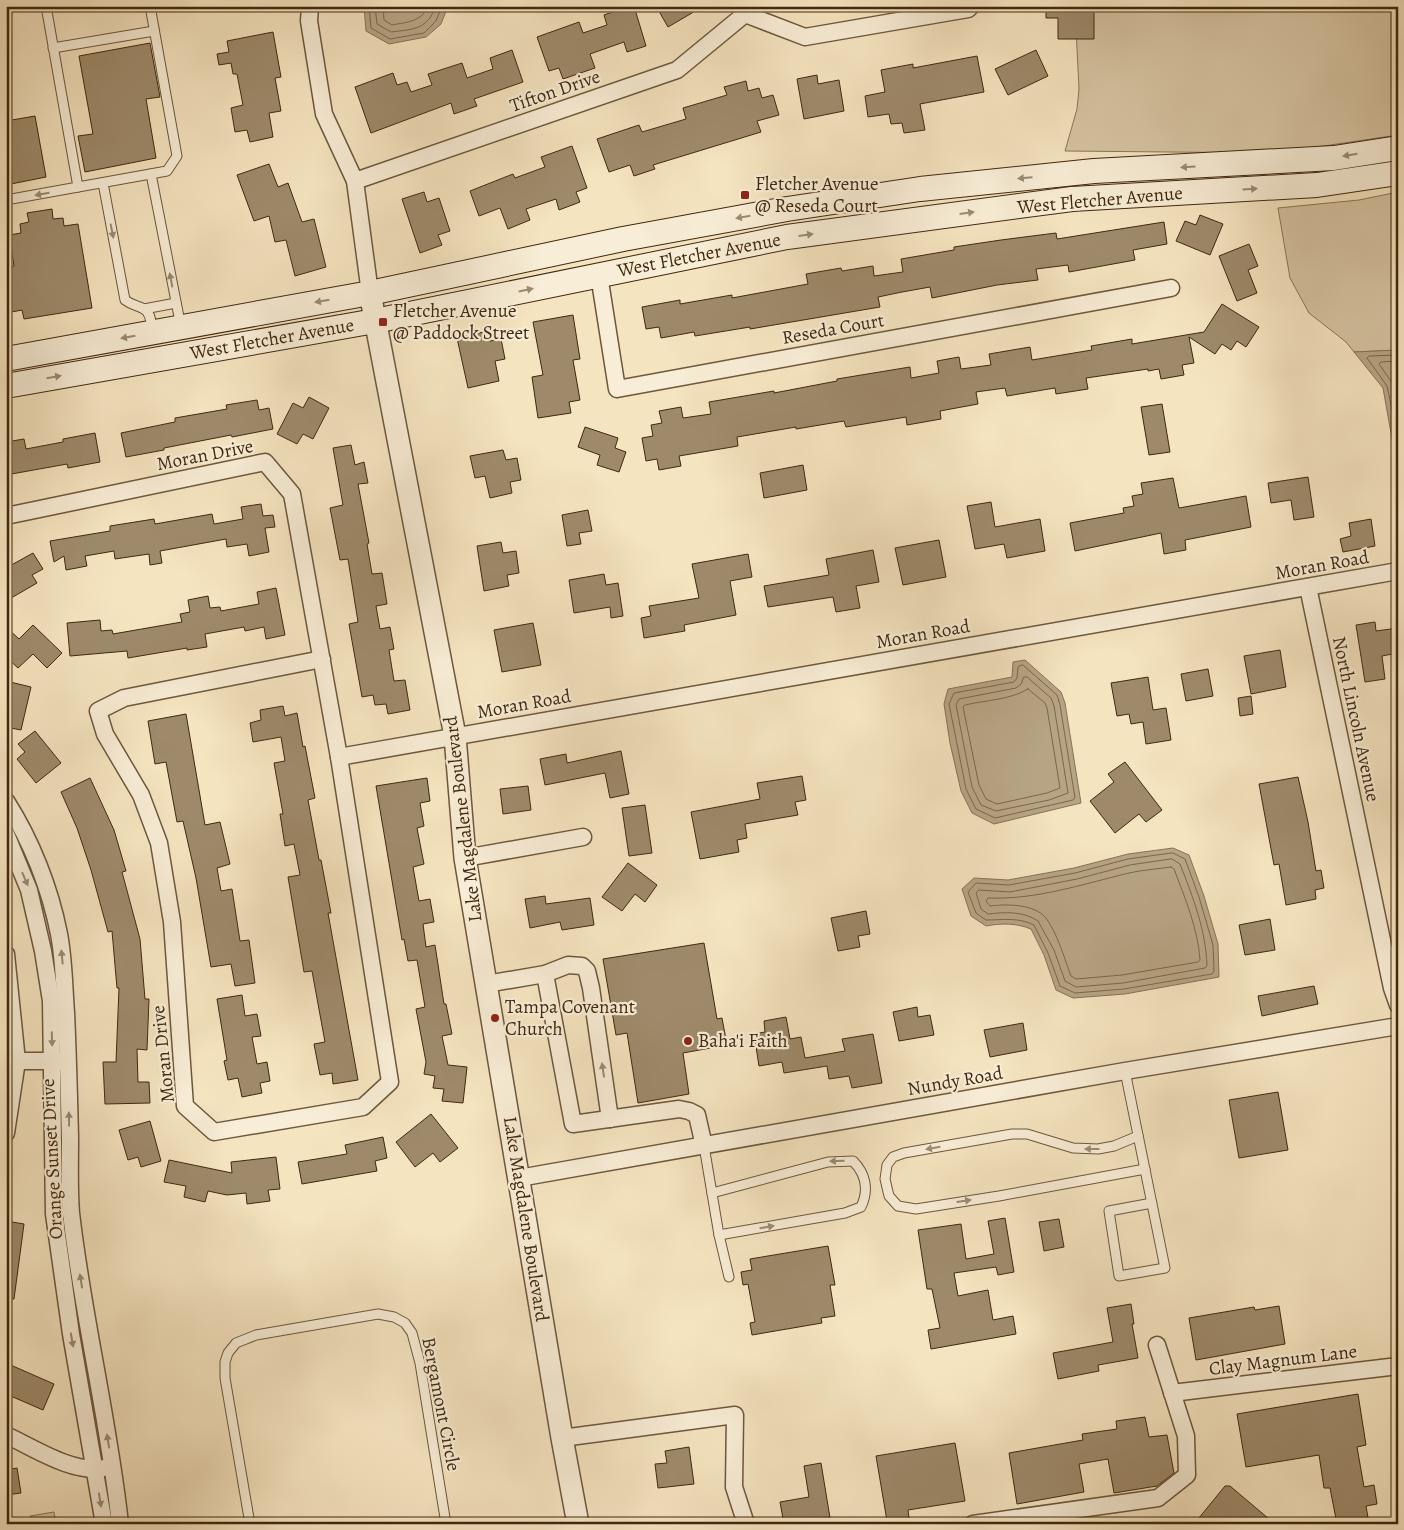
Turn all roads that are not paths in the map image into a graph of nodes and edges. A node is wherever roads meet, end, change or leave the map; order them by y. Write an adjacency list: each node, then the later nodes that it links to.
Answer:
1 (46, 6): 7 (lane)
2 (150, 6): 6 (lane)
3 (310, 6): 11 (street)
4 (971, 6): 5 (street)
5 (746, 10): 11 (street, Tifton Drive)
6 (154, 31): 7 (lane); 10 (lane)
7 (54, 48): 13 (lane)
8 (1398, 148): 17 (main road, West Fletcher Avenue, one-way to 17)
9 (1398, 173): 15 (main road, West Fletcher Avenue, one-way to 9)
10 (151, 174): 12 (lane); 18 (lane, one-way to 10)
11 (355, 181): 17 (street)
12 (103, 183): 13 (lane); 19 (lane, one-way to 19)
13 (78, 187): 14 (lane, one-way to 14)
14 (6, 200)
15 (599, 275): 16 (street, Reseda Court); 20 (main road, West Fletcher Avenue, one-way to 15)
16 (1170, 288)
17 (370, 293): 20 (street, Lake Magdalene Boulevard); 21 (main road, West Fletcher Avenue, one-way to 21)
18 (176, 303): 19 (lane); 21 (lane)
19 (144, 309): 22 (lane)
20 (375, 320): 24 (main road, West Fletcher Avenue, one-way to 20); 29 (street, Lake Magdalene Boulevard)
21 (181, 327): 22 (main road, West Fletcher Avenue)
22 (154, 332): 23 (main road, West Fletcher Avenue, one-way to 23)
23 (6, 359)
24 (6, 386)
25 (6, 516): 28 (street, Moran Drive)
26 (1398, 572): 27 (street, Moran Road)
27 (1308, 587): 29 (street, Moran Road); 38 (street, North Lincoln Avenue)
28 (322, 659): 30 (street, Moran Drive); 30 (street, Moran Drive)
29 (456, 736): 30 (street, Moran Road); 34 (street, Lake Magdalene Boulevard)
30 (339, 757)
31 (6, 801): 41 (street, Orange Sunset Drive, one-way to 31)
32 (6, 834): 41 (street, Orange Sunset Drive, one-way to 41)
33 (583, 837): 34 (street)
34 (464, 858): 37 (street, Lake Magdalene Boulevard)
35 (6, 954): 40 (street)
36 (545, 974): 37 (street); 43 (street); 43 (street, one-way to 36)
37 (486, 984): 48 (street, Lake Magdalene Boulevard)
38 (1398, 1005)
39 (1398, 1026): 42 (street, Nundy Road)
40 (17, 1061): 41 (street); 44 (street)
41 (60, 1061): 58 (street, Orange Sunset Drive, one-way to 41); 59 (street, Orange Sunset Drive, one-way to 59)
42 (1125, 1071): 45 (lane); 46 (street, Nundy Road)
43 (610, 1119): 46 (street)
44 (6, 1133)
45 (1138, 1136): 47 (lane); 47 (lane, one-way to 47)
46 (704, 1146): 48 (street, Nundy Road); 49 (lane)
47 (1145, 1169): 50 (lane)
48 (519, 1178): 57 (street, Lake Magdalene Boulevard)
49 (712, 1193): 51 (lane); 51 (lane, one-way to 49)
50 (1152, 1203): 50 (lane)
51 (719, 1234): 52 (lane)
52 (728, 1277)
53 (1157, 1345): 55 (street)
54 (1398, 1366): 55 (street, Clay Magnum Lane)
55 (1172, 1393): 66 (street)
56 (6, 1435): 59 (street)
57 (562, 1438): 64 (street, Lake Magdalene Boulevard); 65 (street)
58 (113, 1467): 59 (street); 61 (street, Orange Sunset Drive)
59 (95, 1470): 60 (street, Orange Sunset Drive, one-way to 60)
60 (104, 1524)
61 (120, 1524)
62 (250, 1524): 63 (lane, Bergamont Circle)
63 (446, 1524)
64 (578, 1524)
65 (746, 1524)
66 (973, 1524)

